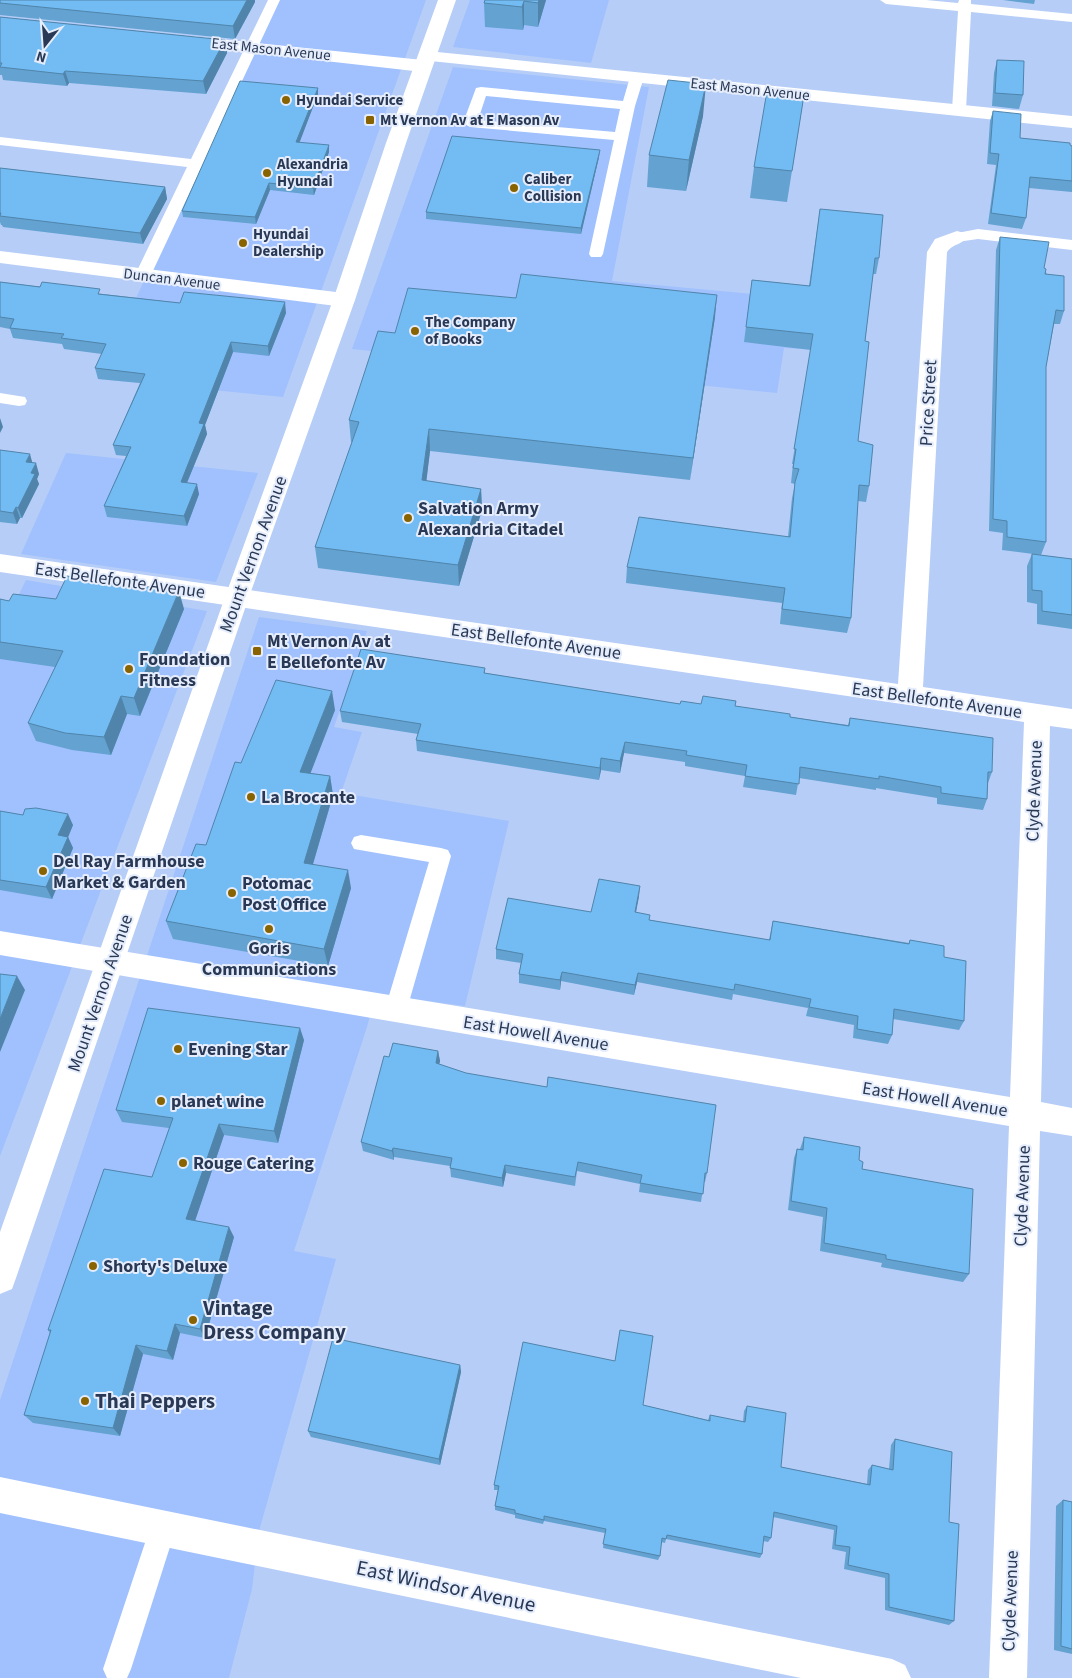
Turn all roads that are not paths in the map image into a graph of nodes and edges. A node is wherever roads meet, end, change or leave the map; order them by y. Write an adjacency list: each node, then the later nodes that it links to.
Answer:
1 (274, 0): 7 (lane)
2 (447, 0): 8 (street, Mount Vernon Avenue)
3 (886, 0): 4 (lane)
4 (965, 4): 5 (lane); 11 (lane)
5 (1072, 18)
6 (174, 39): 7 (street, East Mason Avenue)
7 (251, 47): 8 (street, East Mason Avenue); 15 (lane)
8 (425, 61): 9 (street, East Mason Avenue); 21 (street, Mount Vernon Avenue)
9 (637, 77): 10 (lane); 11 (street, East Mason Avenue)
10 (628, 106): 13 (lane); 13 (lane)
11 (959, 110): 12 (street, East Mason Avenue)
12 (1072, 122)
13 (621, 137): 18 (lane)
14 (0, 141): 15 (lane)
15 (196, 164): 20 (lane)
16 (956, 237): 17 (lane, Price Street); 26 (street, Price Street)
17 (1072, 245)
18 (596, 254)
19 (0, 257): 20 (street, Duncan Avenue)
20 (143, 275): 21 (street, Duncan Avenue)
21 (344, 300): 25 (street, Mount Vernon Avenue)
22 (0, 398): 23 (lane)
23 (19, 401)
24 (0, 563): 25 (street, East Bellefonte Avenue)
25 (237, 597): 26 (street, East Bellefonte Avenue); 31 (street, Mount Vernon Avenue)
26 (910, 696): 27 (street, East Bellefonte Avenue)
27 (1036, 714): 28 (street, East Bellefonte Avenue); 33 (street, Clyde Avenue)
28 (1072, 719)
29 (361, 843): 32 (lane)
30 (0, 943): 31 (street, East Howell Avenue)
31 (112, 962): 32 (street, East Howell Avenue); 35 (street, Mount Vernon Avenue)
32 (396, 1009): 33 (street, East Howell Avenue)
33 (1025, 1114): 34 (street, East Howell Avenue); 40 (street, Clyde Avenue)
34 (1072, 1122)
35 (0, 1278)
36 (0, 1495): 37 (street, East Windsor Avenue)
37 (163, 1528): 38 (lane); 39 (street, East Windsor Avenue)
38 (117, 1669)
39 (892, 1678)
40 (1008, 1678)

